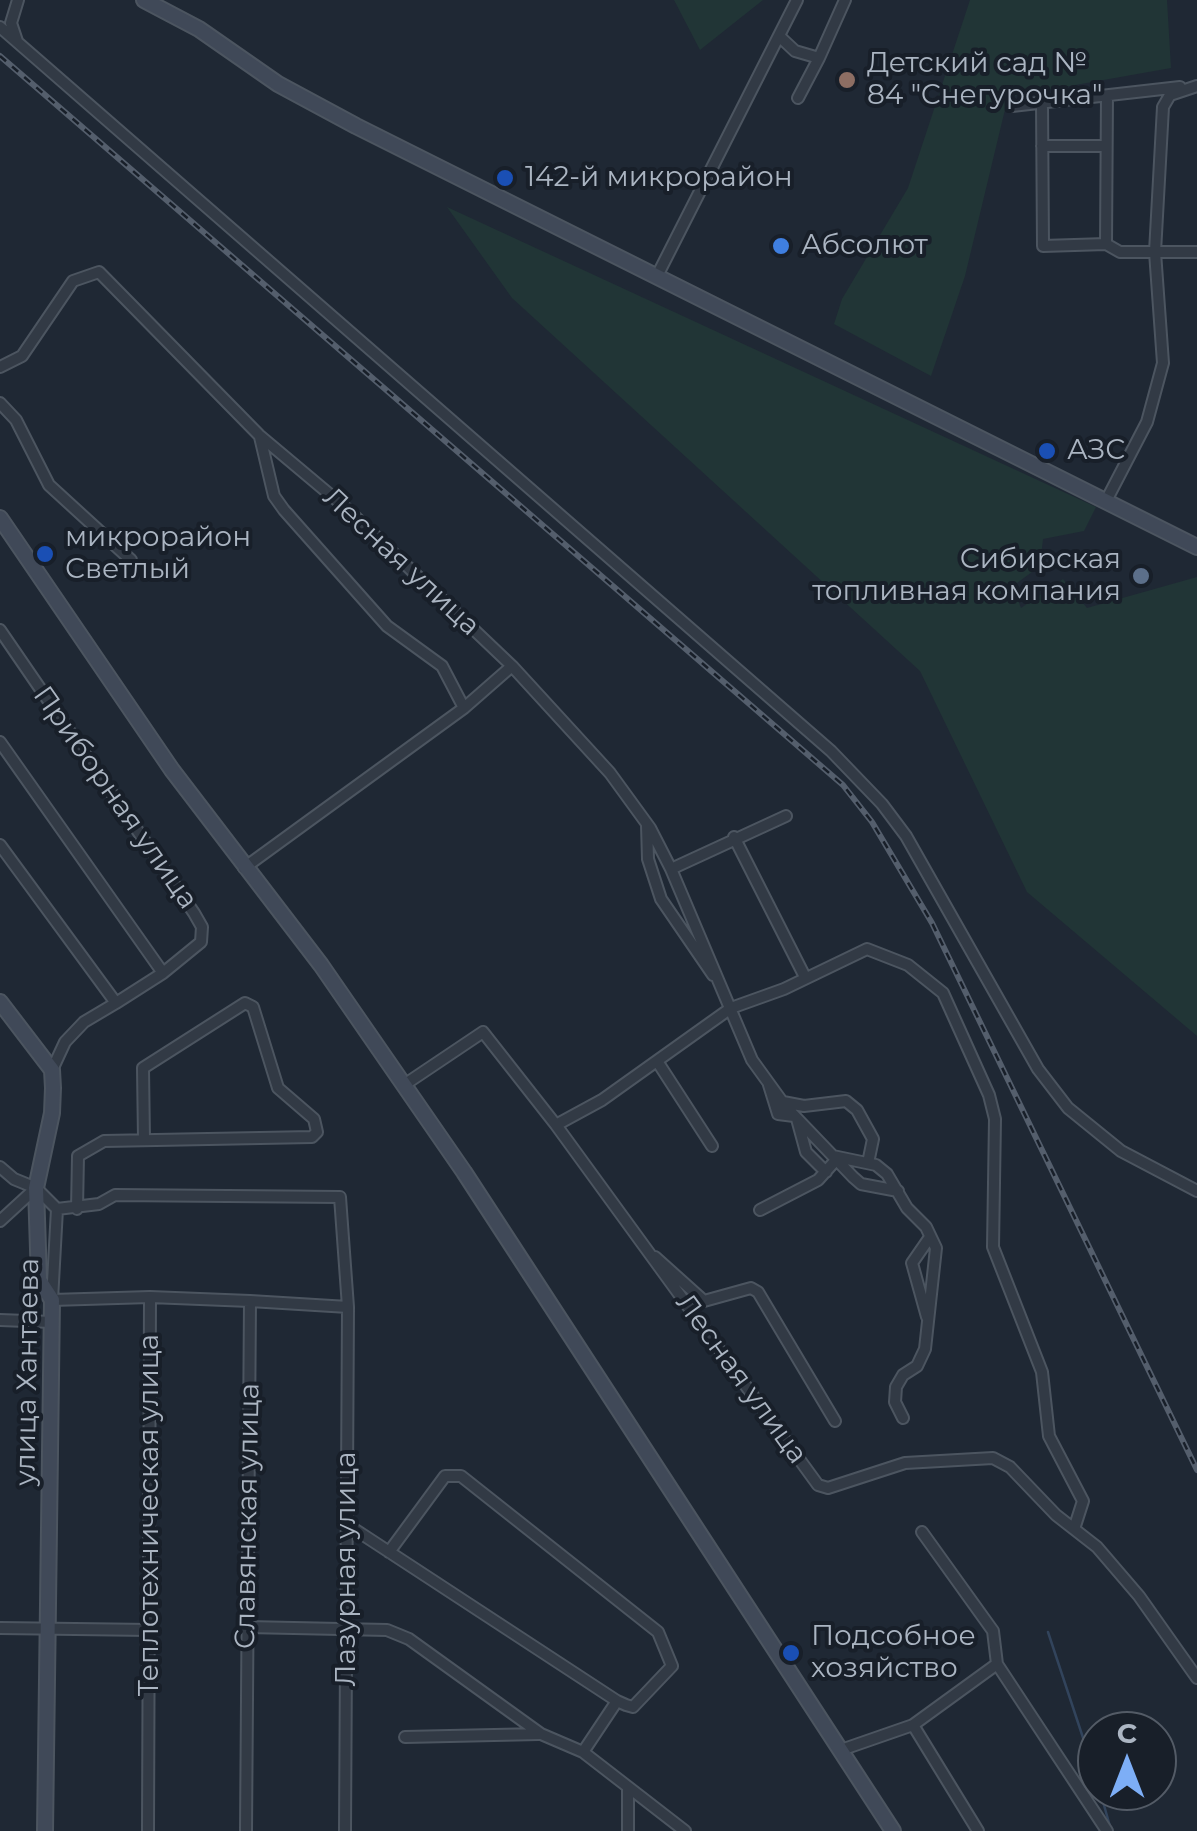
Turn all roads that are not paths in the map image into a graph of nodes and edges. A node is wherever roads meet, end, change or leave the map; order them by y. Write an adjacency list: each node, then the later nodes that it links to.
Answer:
1 (18, 0): 7 (street)
2 (144, 0): 19 (street)
3 (797, 0): 6 (street)
4 (845, 0): 8 (street)
5 (0, 27): 7 (street)
6 (779, 36): 8 (street); 19 (street)
7 (17, 42): 58 (street)
8 (818, 58): 11 (street)
9 (1191, 86): 10 (street); 17 (street)
10 (1107, 96): 12 (street); 15 (street)
11 (798, 98)
12 (1042, 103): 13 (street); 14 (street)
13 (1012, 106)
14 (1042, 146): 15 (street); 16 (street)
15 (1106, 146): 16 (street)
16 (1106, 244): 17 (street)
17 (1154, 252): 18 (street); 23 (street)
18 (1197, 252)
19 (656, 276): 23 (street)
20 (0, 367): 22 (street, Лесная улица)
21 (0, 402): 26 (street)
22 (259, 435): 28 (street, Лесная улица); 29 (street)
23 (1106, 501): 25 (street)
24 (0, 518): 35 (street)
25 (1197, 548)
26 (131, 560)
27 (0, 630): 37 (street, Приборная улица)
28 (512, 666): 29 (street); 32 (street, Лесная улица)
29 (464, 708): 35 (street)
30 (0, 742): 37 (street)
31 (786, 816): 33 (street)
32 (647, 824): 36 (street, Лесная улица); 39 (street)
33 (734, 837): 36 (street); 38 (street)
34 (0, 844): 41 (street)
35 (244, 868): 46 (street)
36 (671, 868): 39 (street, Лесная улица)
37 (164, 973): 41 (street)
38 (805, 977): 42 (street); 75 (street)
39 (720, 983): 42 (street, Лесная улица)
40 (0, 1002): 44 (street)
41 (116, 1003): 44 (street)
42 (730, 1008): 43 (street); 45 (street, Лесная улица)
43 (657, 1061): 49 (street); 51 (street)
44 (52, 1070): 56 (street)
45 (769, 1084): 47 (street, Лесная улица); 48 (street)
46 (404, 1085): 49 (street, Лесная улица); 89 (street)
47 (782, 1102): 48 (street, Лесная улица); 53 (street)
48 (795, 1117): 52 (street, Лесная улица); 55 (street)
49 (556, 1125): 64 (street, Лесная улица)
50 (144, 1140): 50 (street); 60 (street)
51 (712, 1146)
52 (834, 1158): 53 (street); 55 (street); 57 (street, Лесная улица)
53 (868, 1163): 57 (street)
54 (0, 1167): 56 (street)
55 (826, 1172): 61 (street)
56 (36, 1188): 59 (street); 62 (street); 66 (street)
57 (898, 1191): 63 (street)
58 (1197, 1191)
59 (57, 1209): 60 (street, Лазурная улица); 66 (street, улица Хантаева)
60 (77, 1209): 68 (street, Лазурная улица)
61 (760, 1210)
62 (0, 1221)
63 (930, 1237): 70 (street); 70 (street)
64 (647, 1252): 73 (street); 75 (street, Лесная улица)
65 (150, 1298): 66 (street, Теплотехническая улица); 67 (street); 82 (street, Теплотехническая улица)
66 (52, 1300): 71 (street, улица Хантаева)
67 (250, 1301): 68 (street); 78 (street, Славянская улица)
68 (348, 1307): 74 (street, Лазурная улица)
69 (0, 1320): 71 (street)
70 (928, 1321): 72 (street)
71 (52, 1322): 80 (street, улица Хантаева)
72 (903, 1418)
73 (834, 1421)
74 (348, 1525): 77 (street); 81 (street, Лазурная улица)
75 (1074, 1529): 84 (street, Лесная улица)
76 (922, 1532): 83 (street)
77 (389, 1552): 85 (street); 85 (street)
78 (247, 1627): 81 (street); 94 (street, Славянская улица)
79 (0, 1628): 80 (street)
80 (48, 1628): 82 (street); 92 (street, улица Хантаева)
81 (347, 1628): 87 (street); 95 (street, Лазурная улица)
82 (150, 1630): 93 (street, Теплотехническая улица)
83 (997, 1664): 86 (street); 100 (street)
84 (1197, 1678)
85 (617, 1701): 90 (street)
86 (913, 1724): 89 (street); 99 (street)
87 (541, 1734): 88 (street); 90 (street)
88 (405, 1737)
89 (840, 1750): 98 (street)
90 (583, 1752): 91 (street)
91 (628, 1790): 96 (street); 97 (street)
92 (46, 1831)
93 (148, 1831)
94 (246, 1831)
95 (345, 1831)
96 (628, 1831)
97 (685, 1831)
98 (893, 1831)
99 (978, 1831)
100 (1108, 1831)

